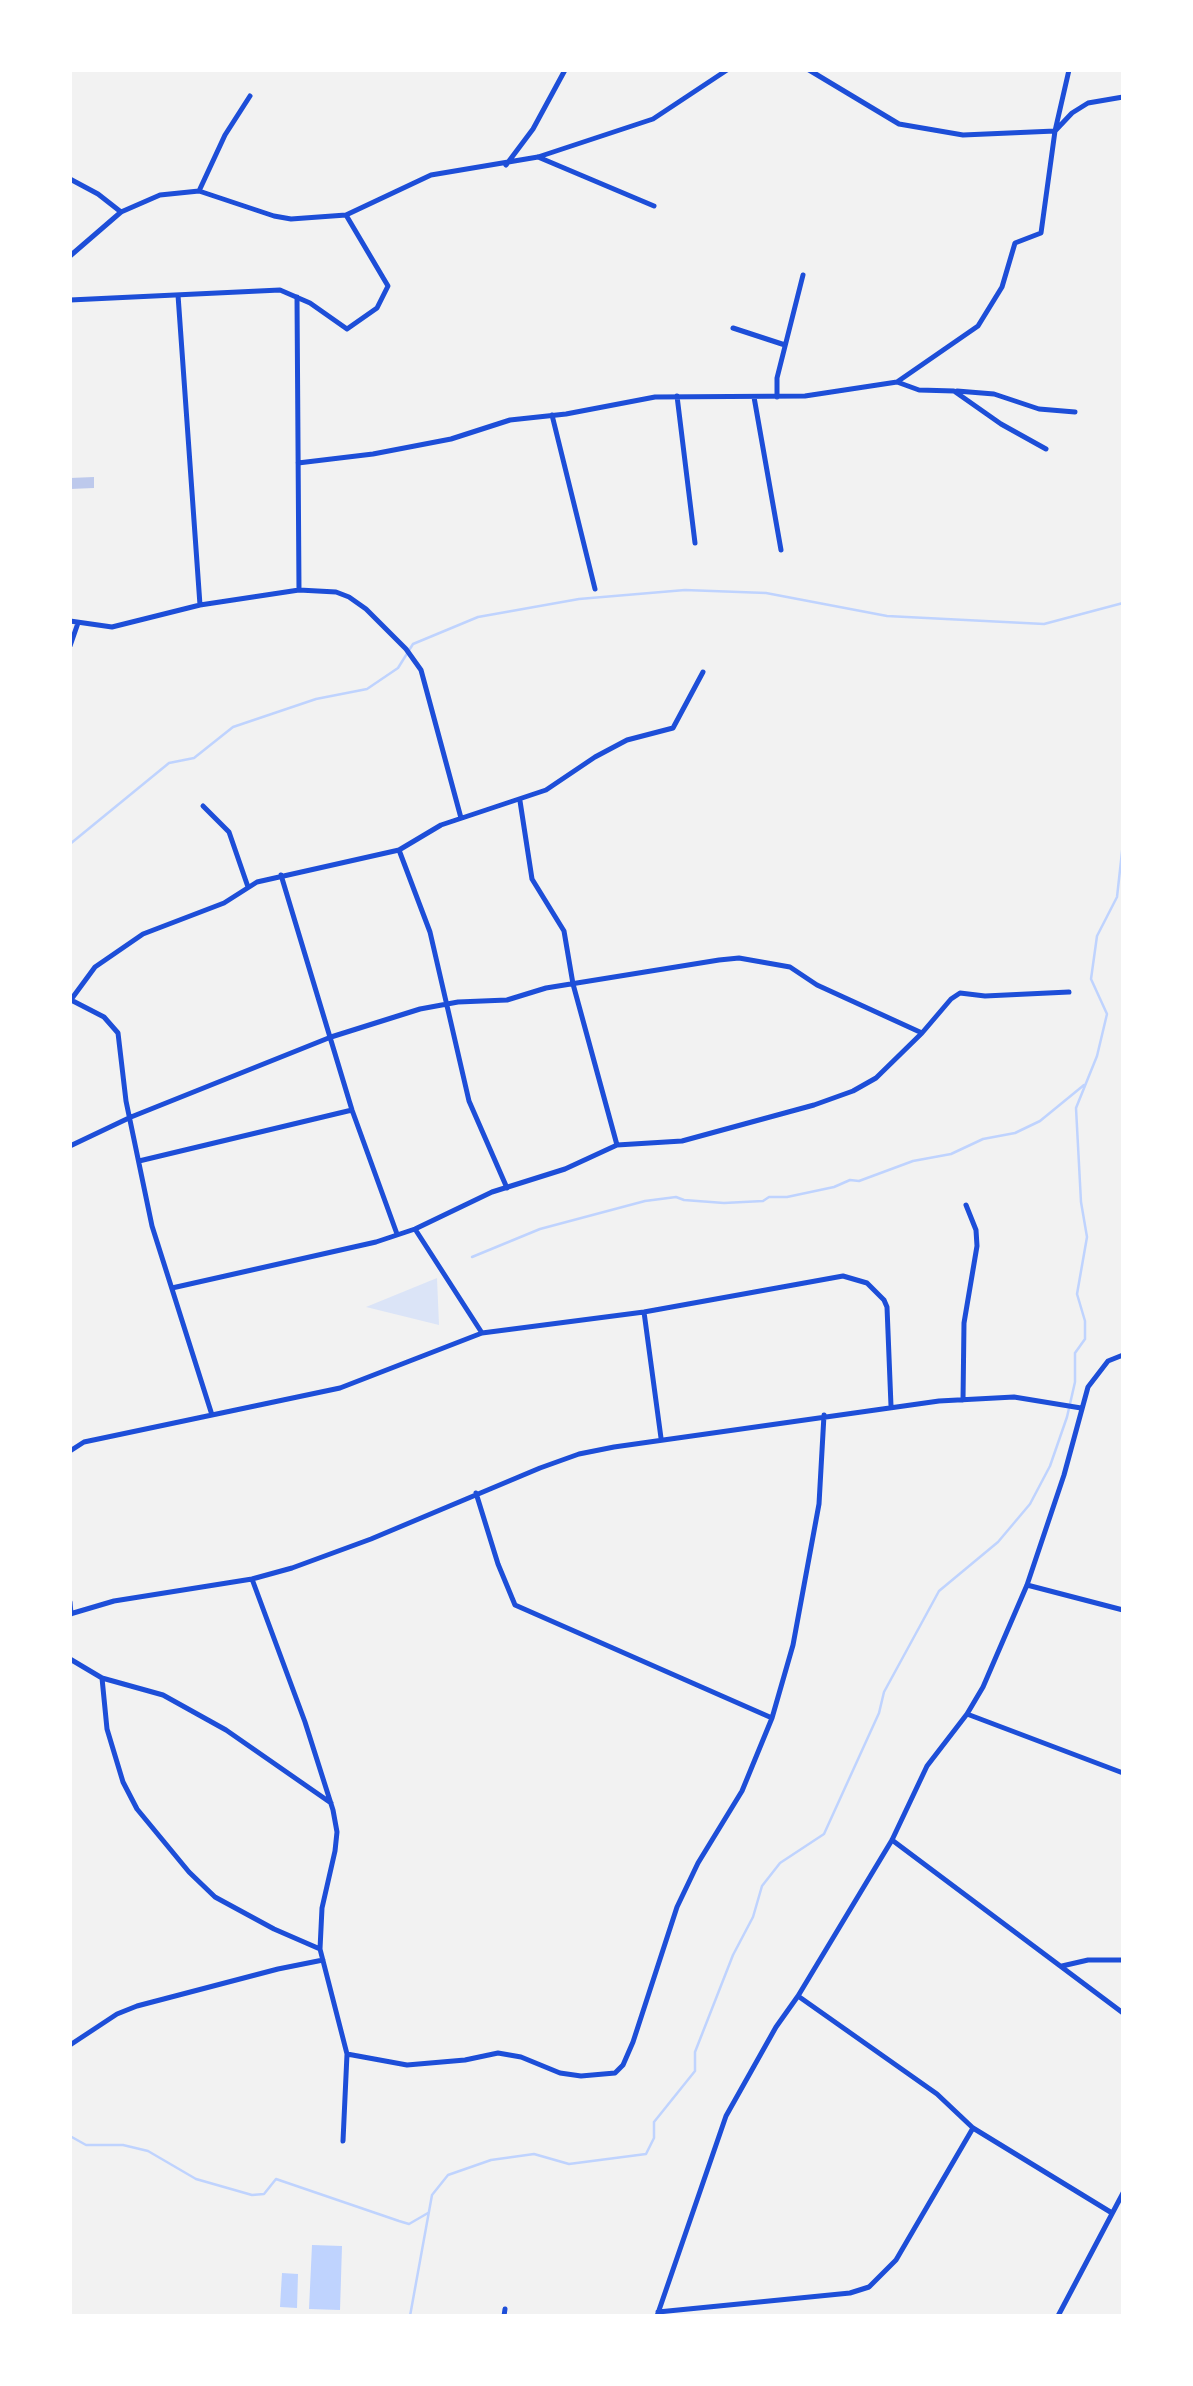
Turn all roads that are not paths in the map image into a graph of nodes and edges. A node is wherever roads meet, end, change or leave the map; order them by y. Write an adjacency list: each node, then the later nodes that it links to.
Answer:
1 (565, 70): 9 (street)
2 (727, 70): 8 (street)
3 (809, 70): 7 (street)
4 (1069, 70): 7 (street)
5 (250, 96): 11 (street)
6 (1123, 97): 7 (street)
7 (1055, 131): 22 (street)
8 (538, 157): 9 (street); 12 (street)
9 (506, 165): 14 (street)
10 (70, 179): 13 (street)
11 (199, 191): 13 (street); 14 (street)
12 (654, 206)
13 (121, 212): 15 (street)
14 (346, 215): 18 (street)
15 (70, 256)
16 (803, 275): 21 (street)
17 (178, 295): 18 (street); 19 (street); 35 (street)
18 (297, 296): 30 (street)
19 (70, 300)
20 (733, 328): 21 (street)
21 (785, 345): 26 (street)
22 (897, 382): 23 (street); 26 (street)
23 (954, 391): 27 (street); 29 (street)
24 (677, 396): 25 (street); 28 (street); 31 (street)
25 (754, 397): 26 (street); 32 (street)
26 (777, 397)
27 (1075, 412)
28 (552, 415): 30 (street); 33 (street)
29 (1046, 449)
30 (298, 463): 34 (street)
31 (695, 543)
32 (781, 550)
33 (595, 589)
34 (299, 590): 35 (street); 42 (street)
35 (200, 605): 37 (street)
36 (70, 621): 37 (street)
37 (78, 623): 38 (street)
38 (70, 646)
39 (703, 671): 40 (street)
40 (520, 801): 42 (street); 46 (street)
41 (203, 806): 45 (street)
42 (461, 818): 43 (street)
43 (399, 850): 44 (street); 49 (street)
44 (281, 874): 45 (street); 51 (street)
45 (248, 887): 48 (street)
46 (573, 984): 49 (street); 50 (street); 54 (street)
47 (1069, 992): 50 (street)
48 (71, 1000): 53 (street)
49 (447, 1003): 51 (street); 57 (street)
50 (922, 1033): 54 (street)
51 (331, 1038): 52 (street); 53 (street)
52 (352, 1110): 56 (street); 60 (street)
53 (131, 1117): 55 (street); 56 (street)
54 (617, 1145): 57 (street)
55 (70, 1146)
56 (138, 1161): 61 (street)
57 (507, 1188): 59 (street)
58 (967, 1205): 65 (street)
59 (415, 1229): 60 (street); 63 (street)
60 (397, 1234): 61 (street)
61 (172, 1288): 68 (street)
62 (644, 1312): 63 (street); 66 (street); 70 (street)
63 (482, 1333): 68 (street)
64 (1123, 1355): 67 (street)
65 (963, 1400): 66 (street); 67 (street)
66 (891, 1406): 69 (street)
67 (1081, 1408): 74 (street)
68 (212, 1415): 71 (street)
69 (824, 1415): 70 (street); 81 (street)
70 (661, 1438): 72 (street)
71 (70, 1451)
72 (475, 1493): 73 (street); 81 (street)
73 (252, 1579): 77 (street); 83 (street)
74 (1027, 1585): 76 (street); 80 (street)
75 (70, 1602): 77 (street)
76 (1123, 1610)
77 (70, 1614)
78 (70, 1659): 79 (street)
79 (102, 1678): 83 (street); 85 (street)
80 (967, 1714): 82 (street); 84 (street)
81 (772, 1718): 92 (street)
82 (1123, 1773)
83 (331, 1803): 85 (street)
84 (892, 1840): 88 (street); 89 (street)
85 (320, 1949): 86 (street)
86 (323, 1960): 91 (street); 92 (street)
87 (1123, 1960): 88 (street)
88 (1062, 1966): 90 (street)
89 (797, 1996): 93 (street); 97 (street)
90 (1123, 2013)
91 (70, 2045)
92 (347, 2054): 94 (street)
93 (973, 2128): 96 (street); 97 (street)
94 (343, 2141)
95 (1123, 2193): 96 (street)
96 (1112, 2213): 98 (street)
97 (658, 2314)
98 (1058, 2316)

